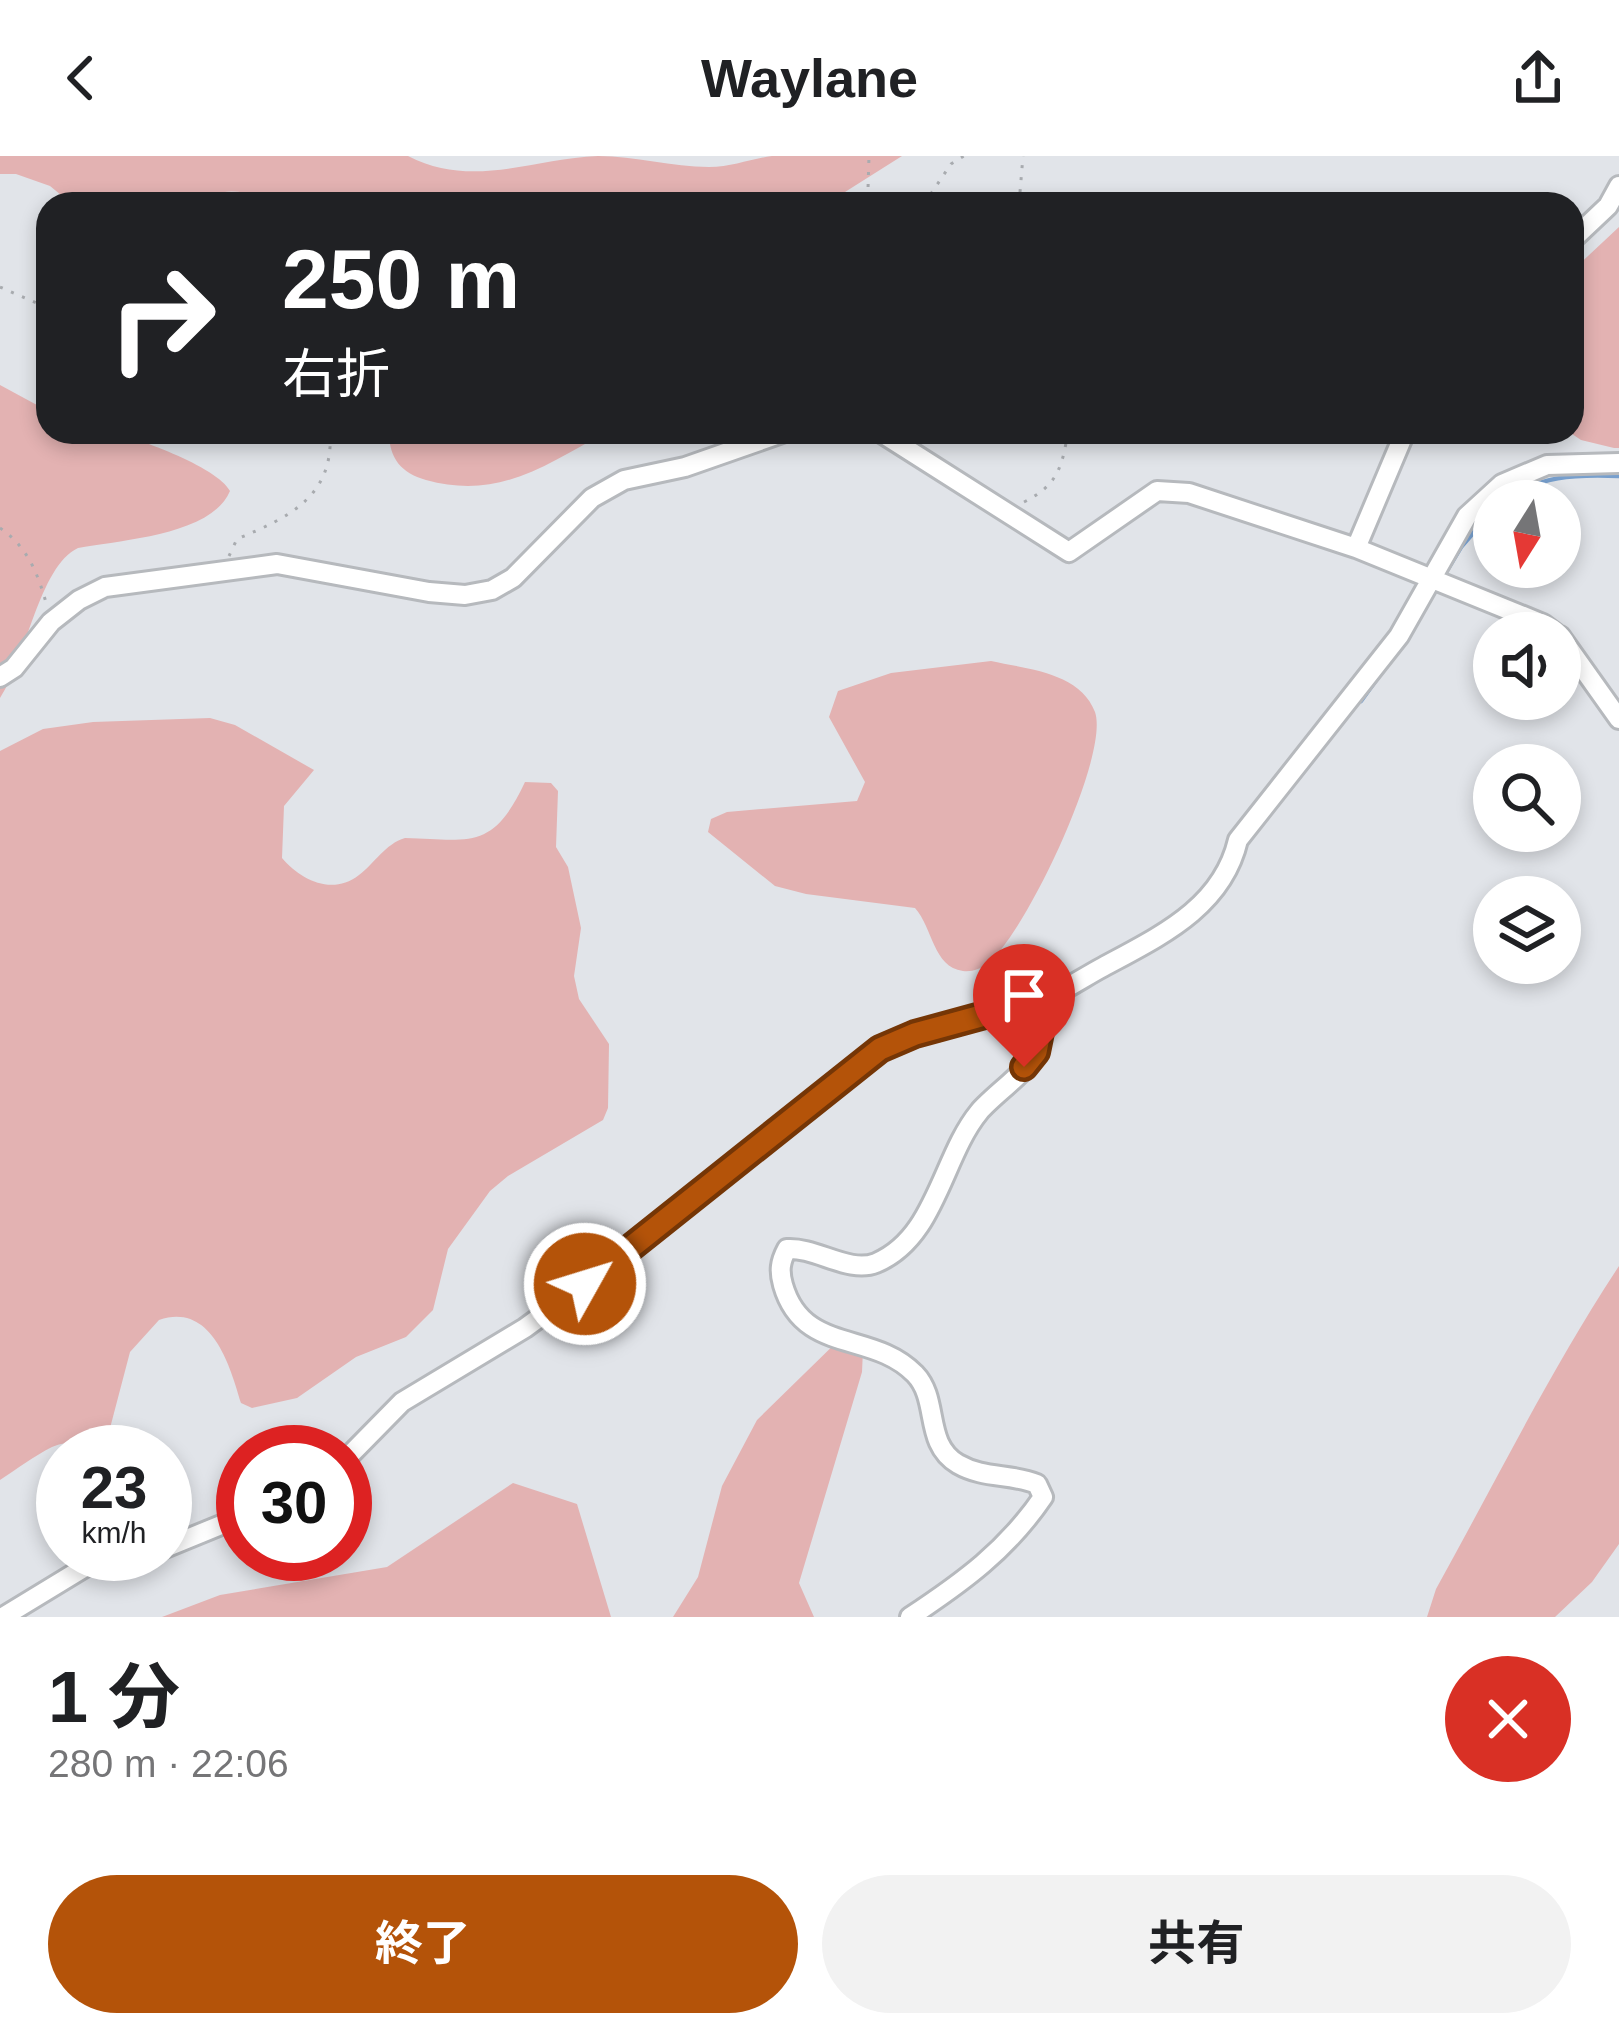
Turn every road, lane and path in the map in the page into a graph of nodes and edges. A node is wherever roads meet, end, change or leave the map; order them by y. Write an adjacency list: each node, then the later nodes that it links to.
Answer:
1 (869, 156): 5 (path)
2 (964, 156): 6 (path)
3 (1023, 156): 7 (path)
4 (1618, 190): 8 (street)
5 (865, 192)
6 (932, 192)
7 (1020, 192)
8 (1584, 229)
9 (0, 287): 10 (path)
10 (36, 303)
11 (330, 444): 20 (path)
12 (750, 444): 20 (street)
13 (899, 444): 17 (street)
14 (1066, 444): 17 (path)
15 (1400, 444): 19 (street)
16 (1619, 463): 21 (street)
17 (1004, 512): 19 (street)
18 (0, 528): 23 (path)
19 (1356, 548): 21 (street)
20 (232, 569): 23 (street)
21 (1433, 577): 22 (street); 27 (street)
22 (1515, 612)
23 (51, 622): 25 (street)
24 (1581, 667): 26 (street)
25 (0, 677)
26 (1619, 719)
27 (1047, 998): 28 (street); 31 (street)
28 (372, 1433)
29 (62, 1581): 30 (street)
30 (3, 1617)
31 (910, 1617)

